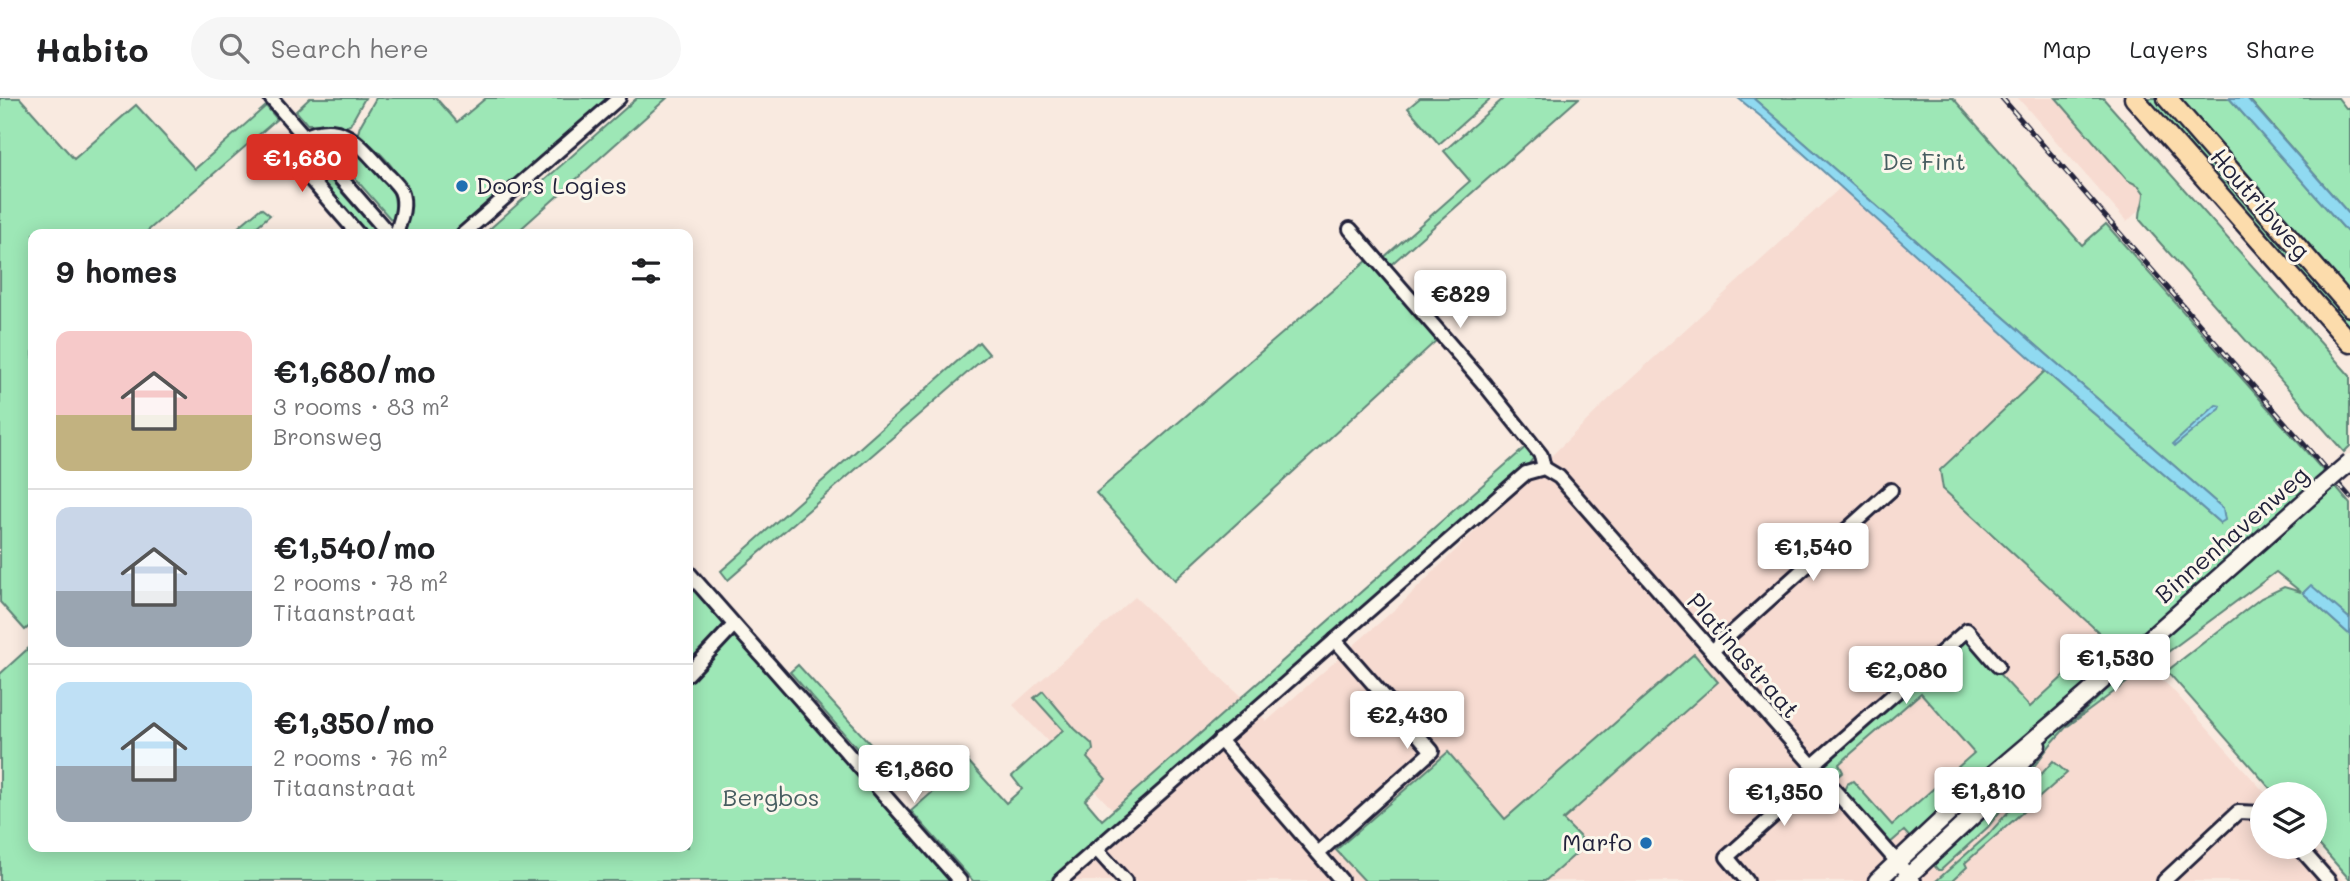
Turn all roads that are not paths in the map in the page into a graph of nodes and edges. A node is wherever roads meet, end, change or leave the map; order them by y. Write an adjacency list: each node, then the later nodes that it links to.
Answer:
1 (271, 98): 5 (street)
2 (619, 98): 9 (street)
3 (2134, 98): 12 (main road, Houtribweg)
4 (2167, 98): 11 (main road, Houtribweg)
5 (304, 137): 6 (street); 7 (street); 8 (street)
6 (354, 229)
7 (385, 229)
8 (398, 229)
9 (469, 229)
10 (1350, 229): 13 (street, Platinastraat)
11 (2350, 307)
12 (2350, 343)
13 (1543, 461): 18 (street); 19 (street, Platinastraat)
14 (2350, 462): 22 (main road, Binnenhavenweg, bridge)
15 (1891, 490): 19 (street)
16 (693, 578): 17 (street)
17 (734, 625): 21 (street); 32 (street)
18 (1335, 640): 23 (street); 27 (street)
19 (1712, 651): 24 (street, Platinastraat)
20 (1998, 666): 24 (street)
21 (693, 669)
22 (2050, 726): 29 (main road, Binnenhavenweg); 30 (main road, Binnenhavenweg)
23 (1220, 740): 26 (street); 27 (street)
24 (1815, 771): 29 (street, Platinastraat); 35 (street)
25 (2250, 812): 37 (street)
26 (1096, 849): 33 (street); 34 (street)
27 (1318, 853): 31 (street)
28 (2310, 859): 38 (street)
29 (1898, 862): 30 (street, Platinastraat); 36 (main road, Binnenhavenweg)
30 (1909, 879)
31 (1341, 880)
32 (960, 881)
33 (1060, 881)
34 (1125, 881)
35 (1747, 881)
36 (1877, 881)
37 (2164, 881)
38 (2329, 881)

